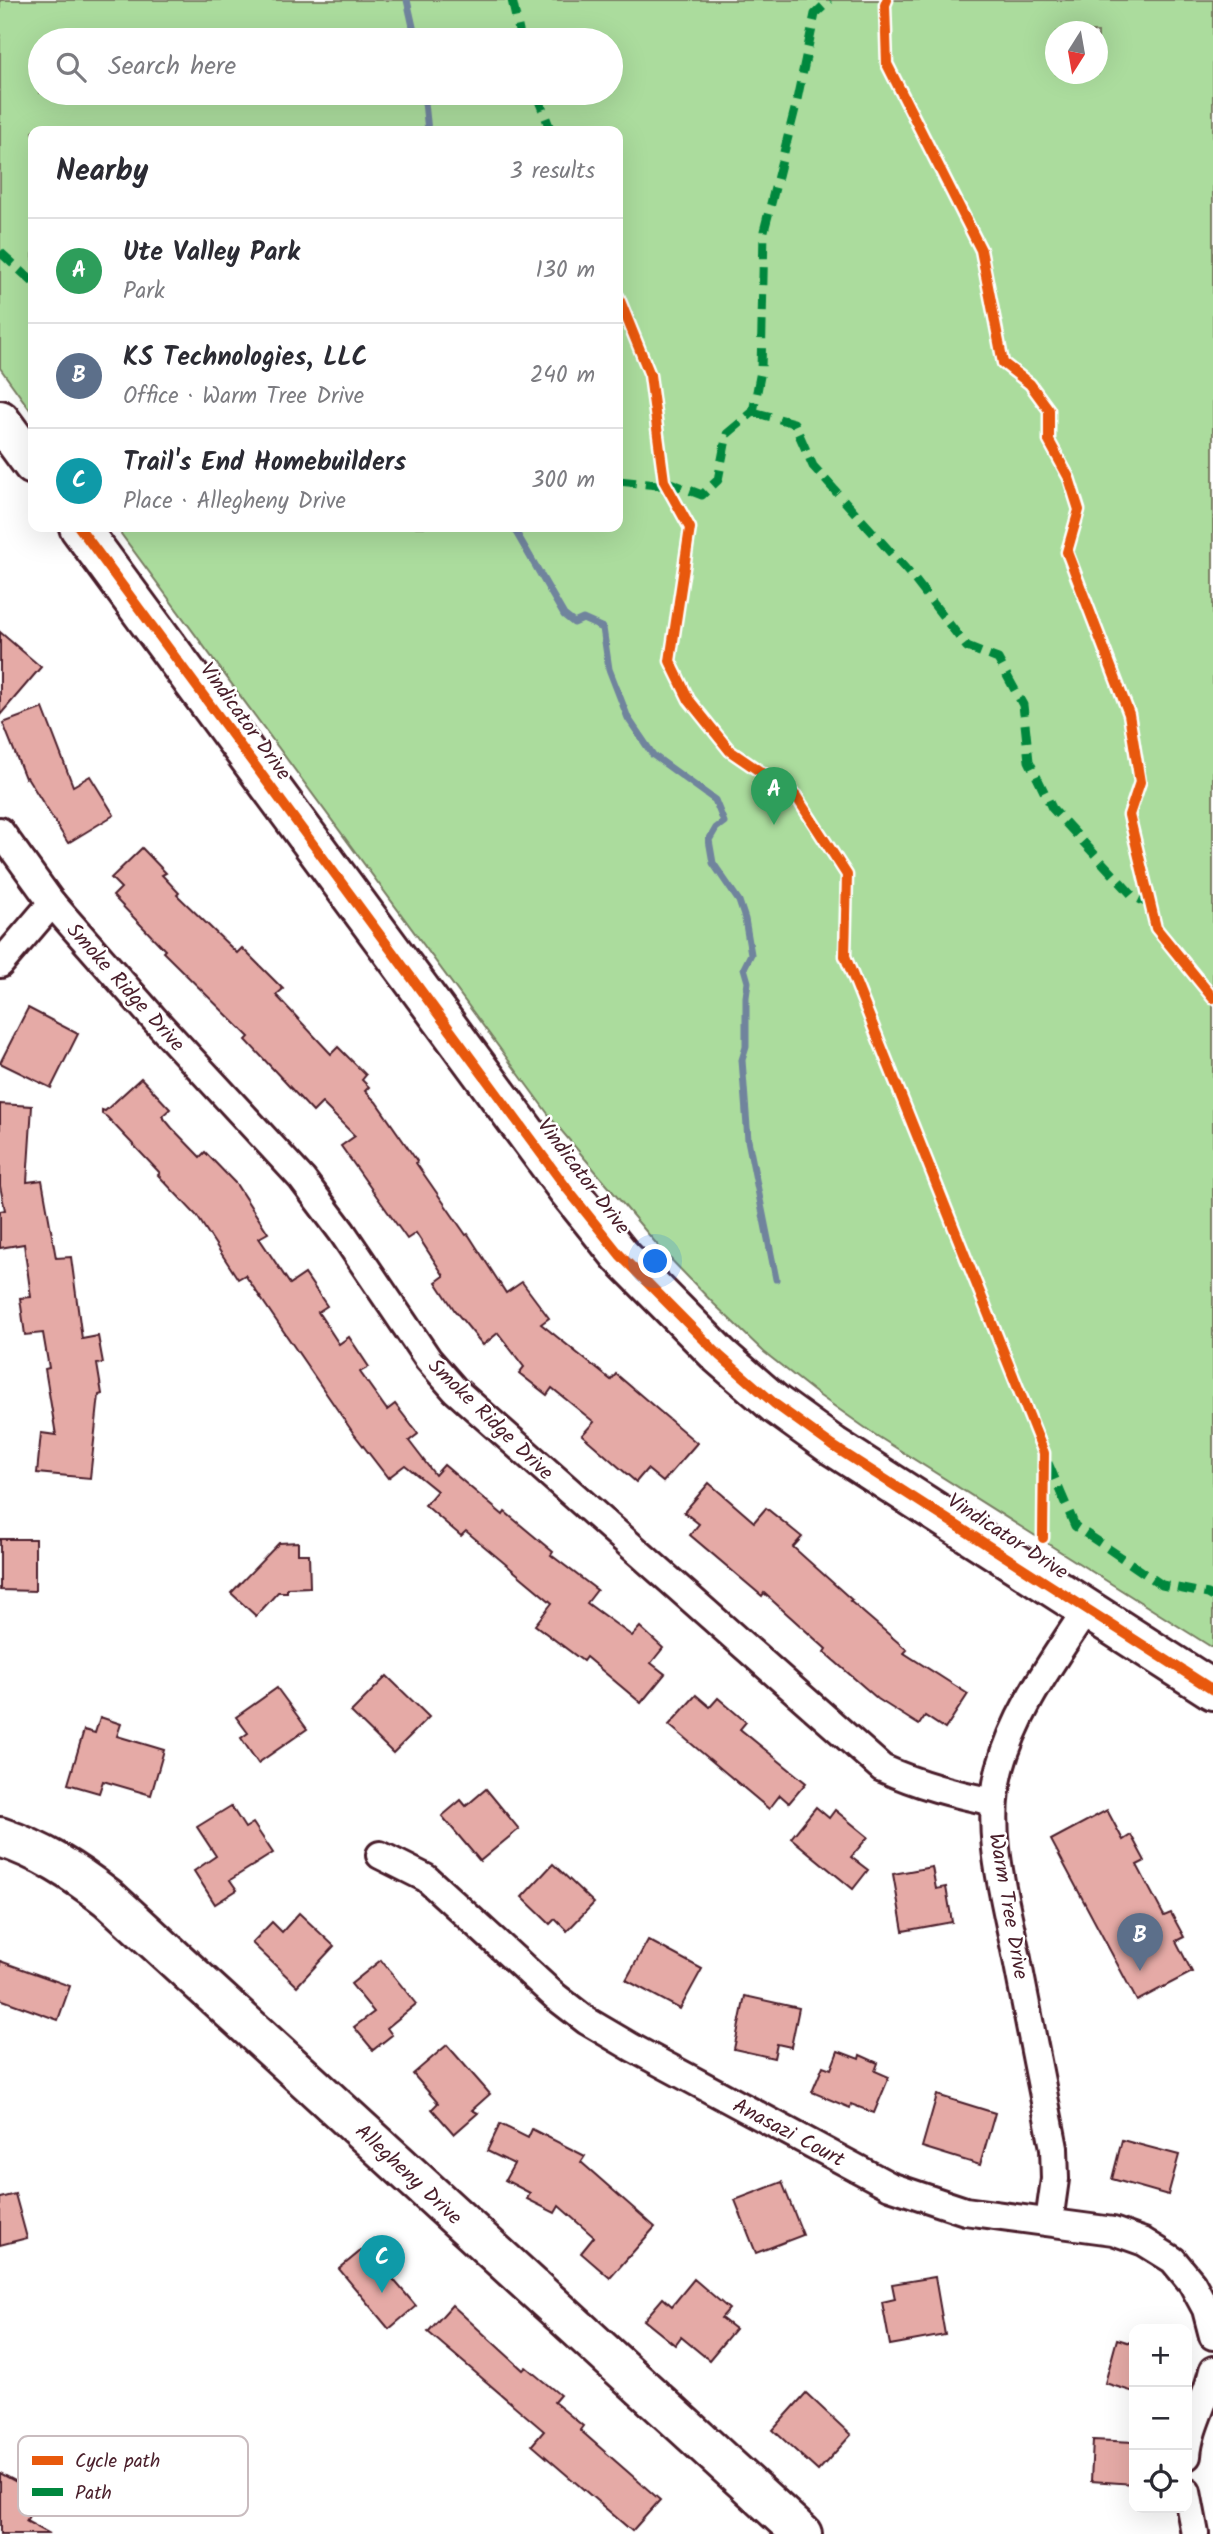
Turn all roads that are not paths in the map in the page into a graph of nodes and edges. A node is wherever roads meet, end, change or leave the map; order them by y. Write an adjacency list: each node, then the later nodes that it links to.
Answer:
1 (0, 420): 2 (main road)
2 (28, 458)
3 (83, 532): 7 (main road, Vindicator Drive)
4 (0, 831): 5 (street, Smoke Ridge Drive)
5 (51, 903): 6 (street); 9 (street, Smoke Ridge Drive)
6 (0, 964)
7 (1086, 1610): 8 (main road, Vindicator Drive); 9 (street, Warm Tree Drive)
8 (1213, 1690)
9 (994, 1801): 12 (street, Warm Tree Drive)
10 (0, 1837): 17 (main road, Allegheny Drive)
11 (380, 1855): 12 (street, Anasazi Court)
12 (1049, 2222): 13 (street, Anasazi Court)
13 (1213, 2336)
14 (1213, 2370): 15 (street)
15 (1188, 2450)
16 (1191, 2513): 18 (street)
17 (802, 2534)
18 (1195, 2534)

